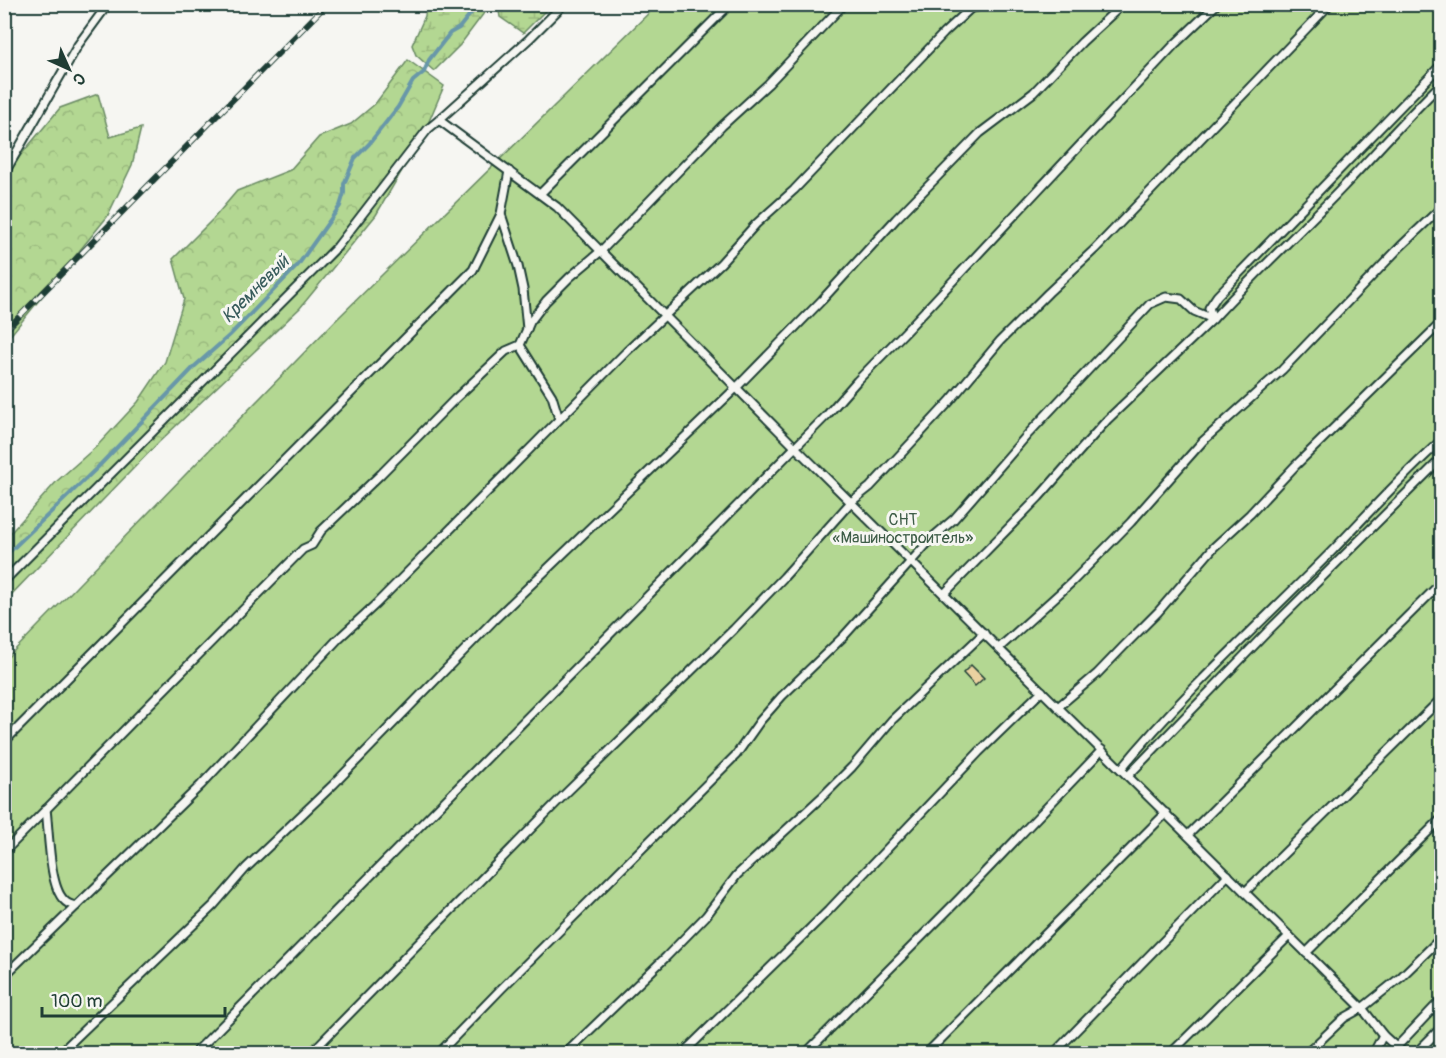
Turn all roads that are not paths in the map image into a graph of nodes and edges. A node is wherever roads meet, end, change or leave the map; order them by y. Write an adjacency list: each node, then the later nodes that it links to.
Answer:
1 (108, 4): 13 (lane)
2 (564, 4): 11 (lane)
3 (730, 4): 14 (lane)
4 (844, 4): 17 (lane)
5 (992, 4): 18 (lane)
6 (1123, 4): 23 (lane)
7 (1217, 4): 26 (lane)
8 (1330, 4): 28 (lane)
9 (1442, 64): 19 (lane)
10 (1442, 83): 19 (lane)
11 (439, 120): 12 (lane); 30 (lane)
12 (509, 171): 14 (lane); 16 (lane)
13 (4, 174)
14 (540, 194): 17 (lane)
15 (1442, 207): 34 (lane)
16 (501, 214): 21 (lane); 38 (lane)
17 (601, 251): 18 (lane); 21 (lane)
18 (665, 315): 23 (lane); 24 (lane)
19 (1212, 319): 29 (lane); 32 (lane)
20 (1442, 322): 37 (lane)
21 (527, 328): 22 (lane)
22 (520, 345): 24 (lane); 42 (lane)
23 (736, 388): 26 (lane); 59 (lane)
24 (560, 419): 49 (lane)
25 (1442, 440): 40 (lane)
26 (794, 446): 28 (lane); 60 (lane)
27 (1442, 458): 41 (lane)
28 (851, 502): 29 (lane); 61 (lane)
29 (912, 562): 32 (lane); 62 (lane)
30 (4, 581)
31 (1442, 582): 45 (lane)
32 (944, 594): 33 (lane)
33 (984, 633): 34 (lane); 63 (lane)
34 (999, 648): 35 (lane)
35 (1042, 691): 37 (lane); 64 (lane)
36 (1442, 698): 48 (lane)
37 (1058, 706): 39 (lane)
38 (4, 742)
39 (1102, 750): 40 (lane); 65 (lane)
40 (1121, 769): 41 (lane)
41 (1128, 777): 43 (lane)
42 (46, 809): 46 (lane); 49 (lane)
43 (1166, 813): 45 (lane); 66 (lane)
44 (1442, 818): 52 (lane)
45 (1188, 836): 47 (lane)
46 (4, 852)
47 (1228, 875): 48 (lane); 67 (lane)
48 (1245, 892): 50 (lane)
49 (76, 906): 53 (lane)
50 (1289, 936): 52 (lane); 68 (lane)
51 (1442, 937): 55 (lane)
52 (1306, 953): 55 (lane)
53 (4, 976)
54 (1442, 999): 58 (lane)
55 (1362, 1008): 57 (lane); 69 (lane)
56 (1442, 1026): 73 (lane)
57 (1383, 1035): 58 (lane); 70 (lane)
58 (1396, 1047): 71 (lane); 72 (lane)
59 (59, 1053)
60 (194, 1053)
61 (310, 1053)
62 (438, 1053)
63 (565, 1053)
64 (682, 1053)
65 (805, 1053)
66 (926, 1053)
67 (1053, 1053)
68 (1170, 1053)
69 (1306, 1053)
70 (1373, 1053)
71 (1390, 1053)
72 (1404, 1053)
73 (1415, 1053)

